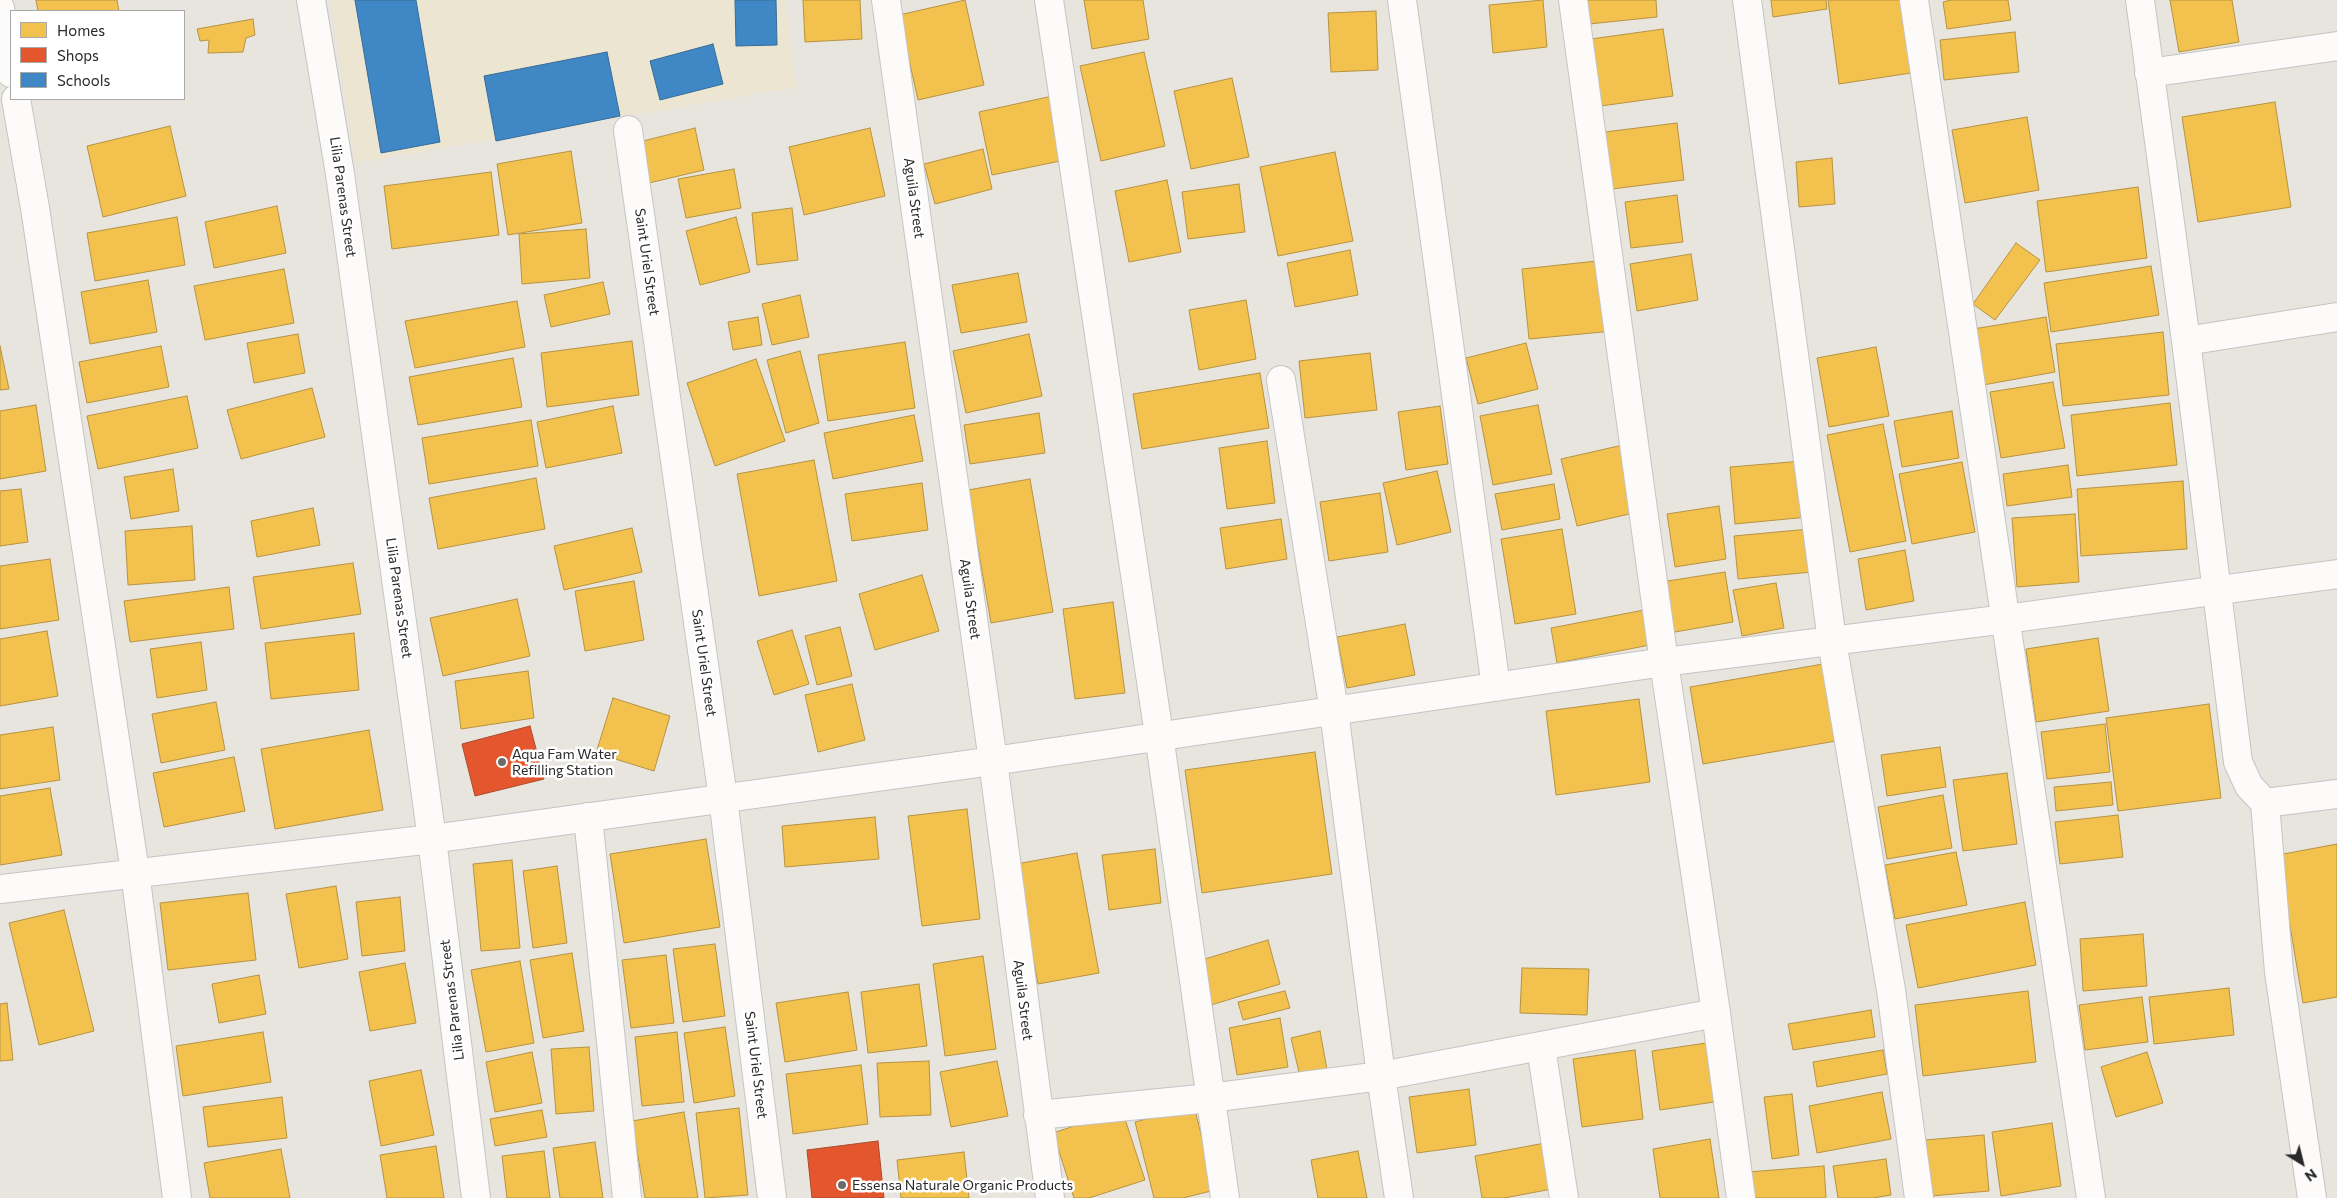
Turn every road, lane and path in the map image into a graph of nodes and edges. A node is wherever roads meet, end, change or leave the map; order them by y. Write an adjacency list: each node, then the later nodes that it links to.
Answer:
1 (311, 0): 31 (street, Lilia Parenas Street)
2 (886, 0): 26 (street, Aguila Street)
3 (1049, 0): 25 (street)
4 (1402, 0): 23 (street)
5 (1574, 0): 22 (street)
6 (1747, 0): 21 (street)
7 (1914, 0): 20 (street)
8 (2140, 0): 12 (street)
9 (0, 8): 11 (street)
10 (2337, 46): 12 (street)
11 (10, 67)
12 (2149, 73): 16 (street)
13 (16, 100): 32 (street)
14 (628, 130): 28 (street, Saint Uriel Street)
15 (2337, 317): 16 (street)
16 (2186, 341): 19 (street)
17 (1281, 380): 24 (street)
18 (2337, 574): 19 (street)
19 (2218, 591): 20 (street); 29 (street)
20 (2006, 619): 21 (street); 49 (street)
21 (1832, 642): 22 (street); 48 (street)
22 (1664, 662): 23 (street); 34 (street)
23 (1496, 687): 24 (street)
24 (1334, 711): 25 (street); 36 (street)
25 (1159, 735): 26 (street); 37 (street)
26 (993, 761): 28 (street); 38 (street, Aguila Street)
27 (2337, 794): 29 (street)
28 (723, 798): 30 (street); 42 (street, Saint Uriel Street)
29 (2265, 803): 50 (street)
30 (588, 817): 31 (street); 41 (street)
31 (432, 839): 32 (street); 40 (street, Lilia Parenas Street)
32 (135, 872): 33 (street); 39 (street)
33 (0, 889)
34 (1716, 1013): 35 (street); 47 (street)
35 (1541, 1046): 36 (street); 46 (street)
36 (1381, 1076): 37 (street); 45 (street)
37 (1210, 1098): 38 (street); 44 (street)
38 (1038, 1115): 43 (street, Aguila Street)
39 (177, 1198)
40 (476, 1198)
41 (627, 1198)
42 (772, 1198)
43 (1050, 1198)
44 (1225, 1198)
45 (1400, 1198)
46 (1564, 1198)
47 (1740, 1198)
48 (1919, 1198)
49 (2091, 1198)
50 (2312, 1198)

